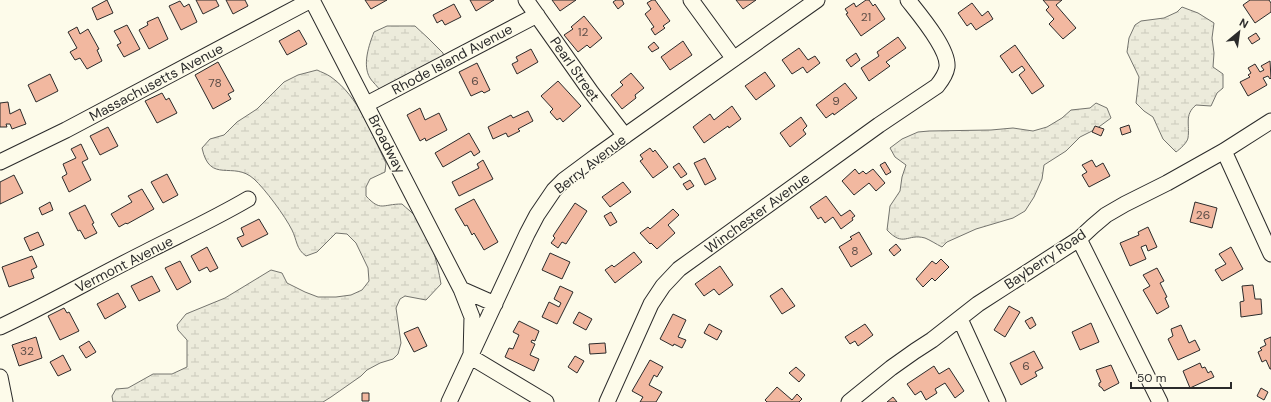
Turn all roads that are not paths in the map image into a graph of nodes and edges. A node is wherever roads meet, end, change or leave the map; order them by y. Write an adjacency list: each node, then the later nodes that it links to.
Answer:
1 (312, 0): 8 (street, Broadway); 12 (street, Massachusetts Avenue)
2 (526, 0): 6 (street, Pearl Street)
3 (691, 0): 7 (street)
4 (817, 0): 7 (street, Berry Avenue)
5 (908, 0): 25 (street, Winchester Avenue)
6 (537, 14): 8 (street, Rhode Island Avenue); 10 (street, Pearl Street)
7 (734, 59): 10 (street, Berry Avenue)
8 (367, 104): 16 (street, Broadway)
9 (1271, 120): 11 (street, Bayberry Road)
10 (625, 136): 17 (street, Berry Avenue)
11 (1224, 151): 14 (street, Bayberry Road); 15 (street)
12 (0, 162)
13 (248, 200): 19 (street, Vermont Avenue)
14 (1079, 239): 18 (street, Bayberry Road); 28 (street)
15 (1271, 254)
16 (461, 289): 17 (street); 20 (street, Broadway)
17 (495, 304): 20 (street, Berry Avenue)
18 (960, 319): 26 (street, Bayberry Road); 27 (street)
19 (0, 327)
20 (470, 357): 23 (street, Berry Avenue); 24 (street)
21 (0, 377): 22 (street)
22 (5, 402)
23 (449, 402)
24 (546, 402)
25 (607, 402)
26 (849, 402)
27 (998, 402)
28 (1160, 402)

